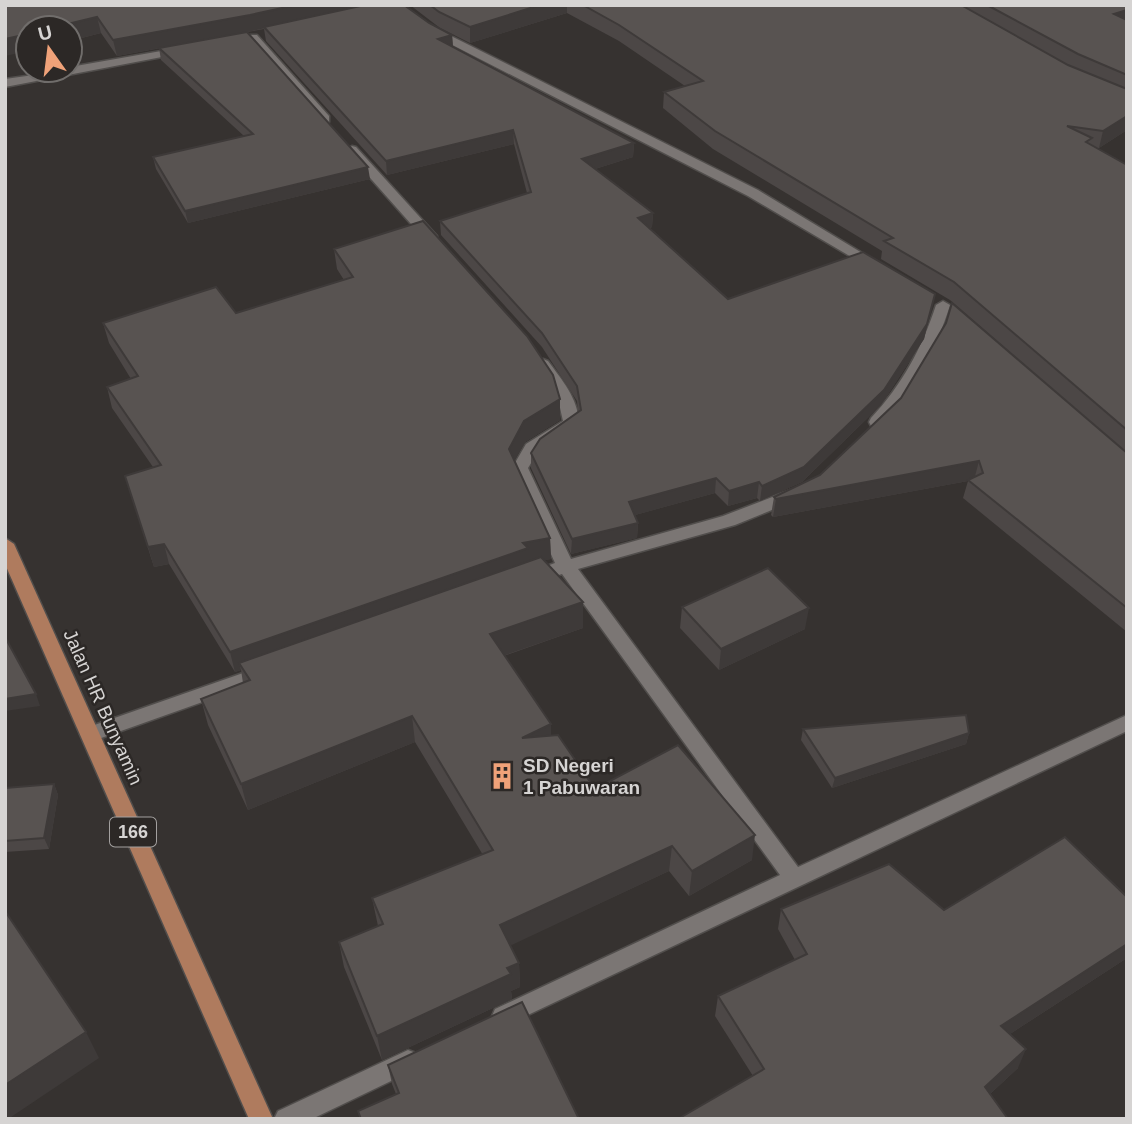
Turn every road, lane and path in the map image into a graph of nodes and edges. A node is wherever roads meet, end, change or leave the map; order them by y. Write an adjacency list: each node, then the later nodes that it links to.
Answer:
1 (417, 19): 6 (street)
2 (254, 37): 5 (street)
3 (201, 47): 4 (street)
4 (5, 83)
5 (441, 249)
6 (884, 270)
7 (942, 305): 9 (street)
8 (535, 352): 12 (street)
9 (869, 430)
10 (809, 488): 12 (street)
11 (5, 544): 16 (main road, Jalan HR Bunyamin / 166)
12 (565, 565): 13 (street); 17 (street)
13 (514, 583)
14 (282, 666): 16 (street)
15 (1127, 722): 17 (street)
16 (90, 734): 20 (main road, Jalan HR Bunyamin / 166)
17 (794, 878): 18 (street)
18 (484, 1025)
19 (422, 1054): 21 (street)
20 (261, 1119)
21 (286, 1119)

